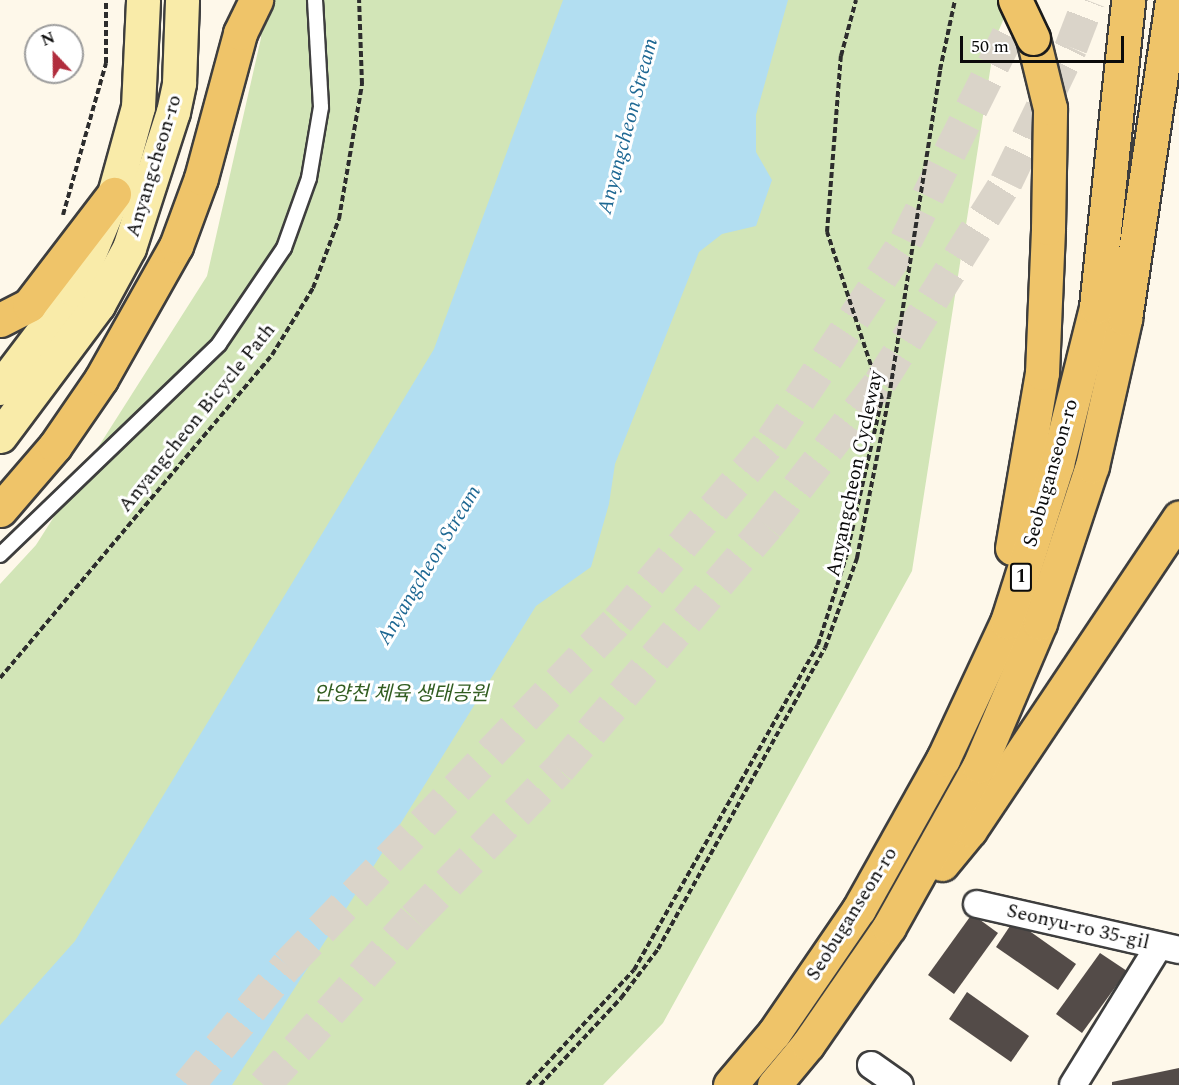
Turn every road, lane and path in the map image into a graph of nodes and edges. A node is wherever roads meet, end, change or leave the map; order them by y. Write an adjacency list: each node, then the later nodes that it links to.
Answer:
1 (106, 0): 13 (path)
2 (143, 0): 12 (main road, Anyangcheon-ro)
3 (182, 0): 16 (main road, Anyangcheon-ro)
4 (256, 0): 17 (main road)
5 (315, 0): 19 (lane)
6 (359, 0): 20 (path, Anyangcheon Bicycle Path)
7 (856, 0): 26 (path)
8 (955, 0): 27 (path, Anyangcheon Cycleway)
9 (1015, 0): 21 (main road, bridge)
10 (1128, 0): 21 (main road, Seobuganseon-ro / 1)
11 (1172, 0): 23 (main road, Seobuganseon-ro / 1)
12 (114, 194): 14 (main road); 15 (main road, Anyangcheon-ro)
13 (61, 222)
14 (0, 320)
15 (0, 388)
16 (0, 436)
17 (0, 510)
18 (1179, 518): 23 (main road)
19 (0, 555)
20 (0, 678)
21 (961, 720): 28 (main road, Seobuganseon-ro / 1)
22 (977, 904): 24 (street, Seonyu-ro 35-gil)
23 (889, 927): 29 (main road, Seobuganseon-ro / 1)
24 (1169, 948): 31 (street)
25 (871, 1065): 30 (street)
26 (527, 1085)
27 (540, 1085)
28 (730, 1085)
29 (774, 1085)
30 (900, 1085)
31 (1073, 1085)

